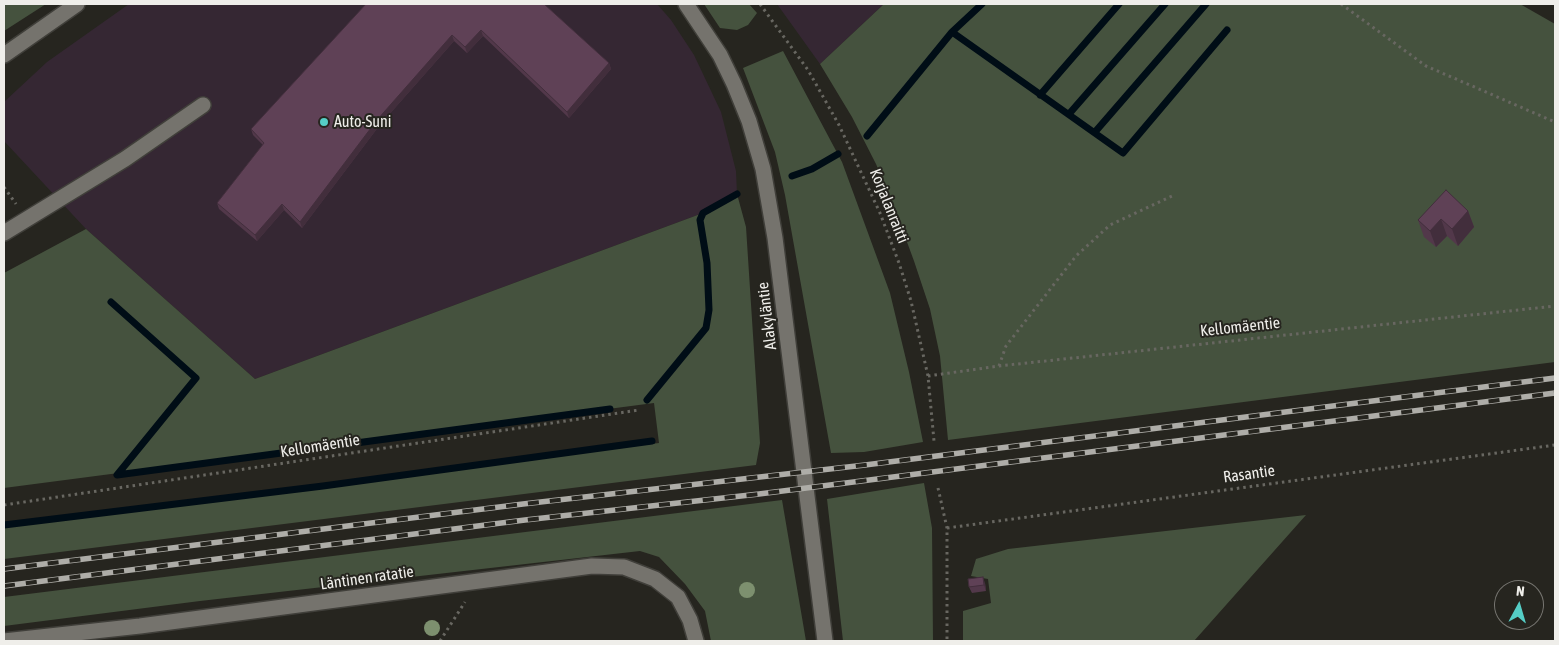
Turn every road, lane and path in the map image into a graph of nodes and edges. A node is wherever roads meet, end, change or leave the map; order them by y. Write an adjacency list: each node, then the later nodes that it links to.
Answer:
1 (77, 4): 5 (street)
2 (686, 4): 23 (street, Alakyläntie)
3 (760, 4): 12 (path, Korjalanraitti)
4 (1341, 4): 7 (path)
5 (4, 55)
6 (203, 104): 9 (street)
7 (1555, 122)
8 (1172, 196): 11 (path)
9 (4, 233)
10 (1555, 306): 11 (path, Kellomäentie)
11 (999, 366): 12 (path, Kellomäentie)
12 (928, 376): 14 (path, Korjalanraitti)
13 (639, 410): 17 (path, Kellomäentie)
14 (934, 440)
15 (1555, 445): 18 (path, Rasantie)
16 (938, 488): 18 (path)
17 (4, 506)
18 (947, 528): 24 (path)
19 (466, 582): 20 (street, Läntinen ratatie); 21 (path); 22 (street, Läntinen ratatie)
20 (4, 641)
21 (440, 641)
22 (696, 641)
23 (825, 641)
24 (948, 641)

